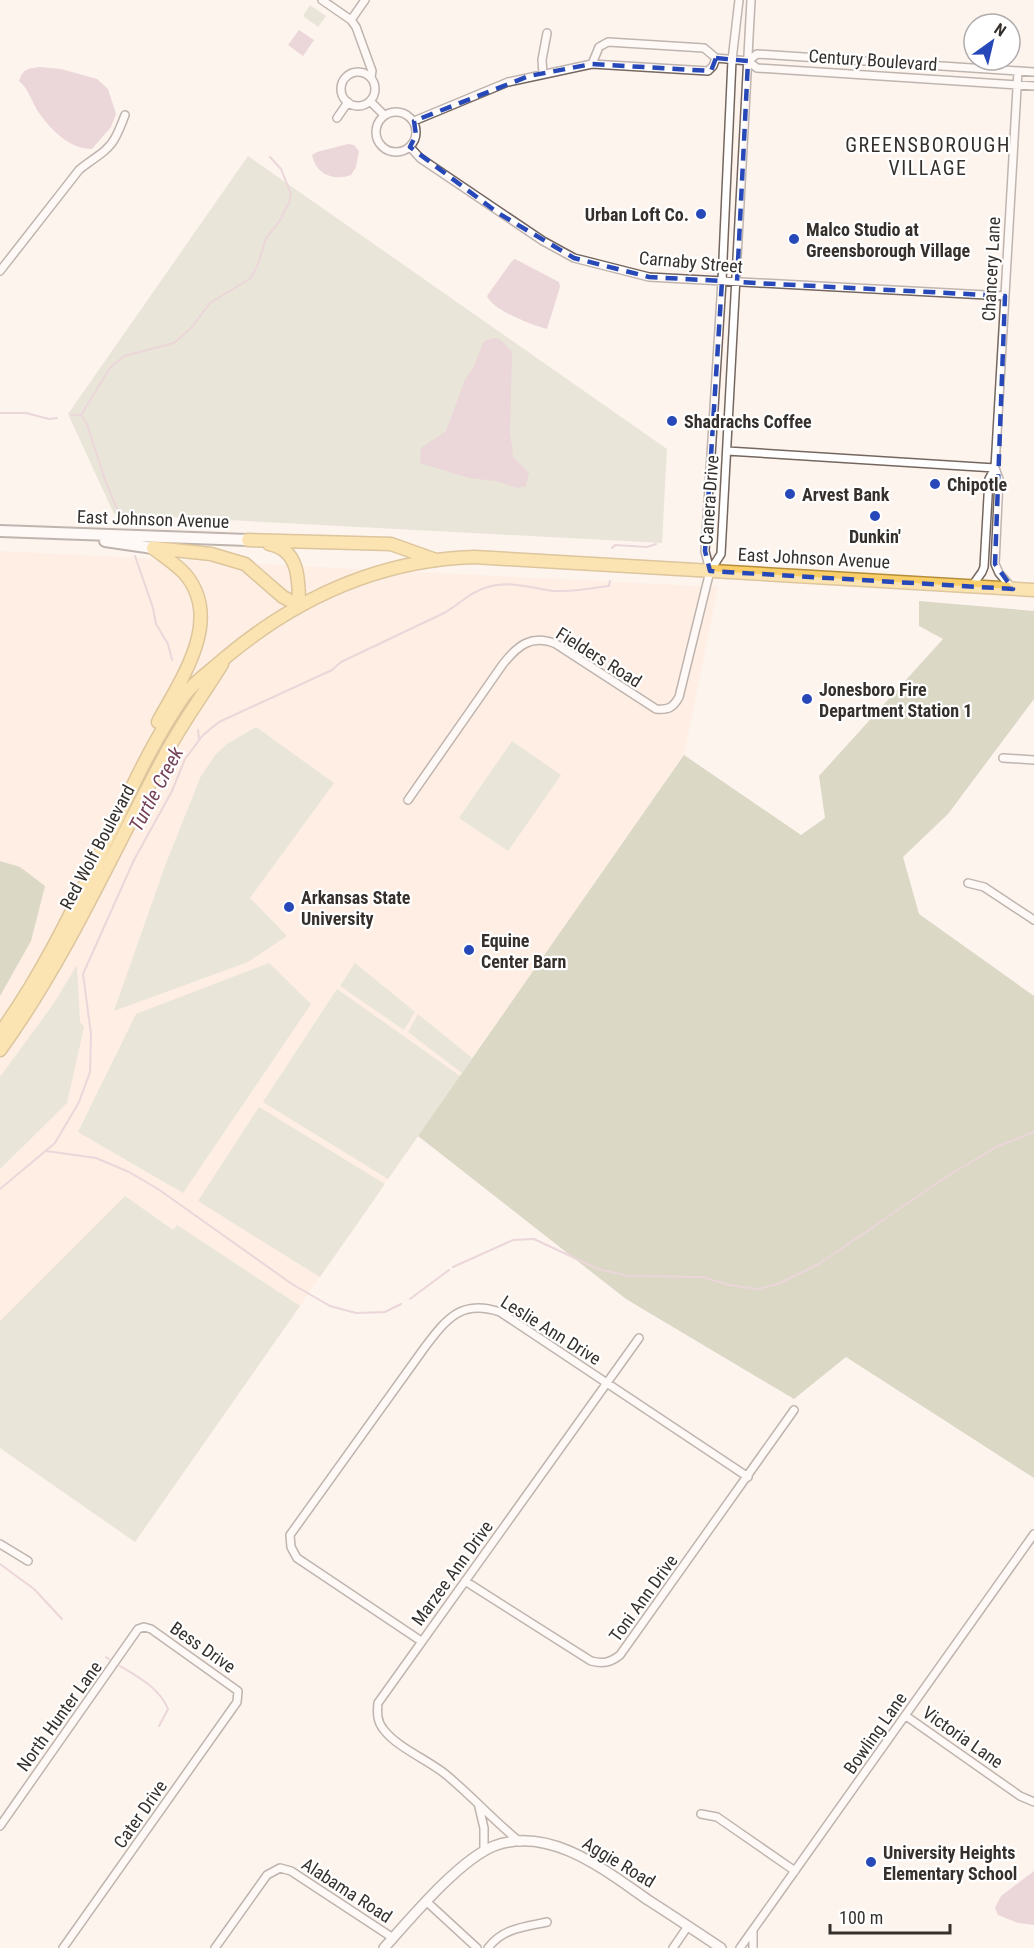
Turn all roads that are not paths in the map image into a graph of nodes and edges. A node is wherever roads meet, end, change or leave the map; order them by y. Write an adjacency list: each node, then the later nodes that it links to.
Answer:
1 (322, 0): 5 (street)
2 (366, 0): 5 (street)
3 (739, 0): 9 (street, Canera Drive)
4 (751, 0): 10 (street, Canera Drive)
5 (351, 20): 7 (street)
6 (547, 33): 15 (street)
7 (368, 57): 13 (street); 16 (street)
8 (716, 58): 9 (street, Century Boulevard); 11 (street); 11 (street, Century Boulevard)
9 (732, 60): 10 (street, Century Boulevard); 27 (street, Canera Drive)
10 (748, 61): 12 (street, Century Boulevard); 17 (street, Century Boulevard); 28 (street, Canera Drive)
11 (592, 64): 15 (street)
12 (962, 67)
13 (357, 72): 16 (street); 20 (street)
14 (1018, 72): 17 (street, Chancery Lane)
15 (543, 74): 24 (street)
16 (371, 77): 19 (street)
17 (1017, 85): 18 (street, Century Boulevard); 29 (street, Chancery Lane)
18 (1034, 86)
19 (370, 101): 20 (street); 22 (street)
20 (348, 102): 23 (street)
21 (125, 115): 26 (street)
22 (384, 115): 24 (street); 25 (street)
23 (337, 118)
24 (414, 122): 25 (street)
25 (410, 147): 27 (street, Carnaby Street)
26 (0, 271)
27 (722, 281): 28 (street, Carnaby Street); 38 (street, Canera Drive)
28 (737, 282): 29 (street, Carnaby Street); 30 (street, Canera Drive)
29 (1005, 296): 31 (street, Chancery Lane)
30 (727, 451): 31 (street); 38 (street, Canera Drive)
31 (995, 468): 39 (street, Chancery Lane); 40 (street, Chancery Lane)
32 (0, 531): 33 (main road, East Johnson Avenue)
33 (57, 534): 34 (main road, East Johnson Avenue); 35 (main road, East Johnson Avenue)
34 (248, 540): 36 (highway); 42 (highway)
35 (153, 548): 42 (highway); 44 (highway)
36 (434, 560): 37 (highway, Red Wolf Boulevard); 42 (highway, Red Wolf Boulevard)
37 (592, 564): 38 (highway, East Johnson Avenue)
38 (710, 571): 39 (highway, East Johnson Avenue); 47 (street, Fielders Road)
39 (972, 586): 40 (highway, East Johnson Avenue)
40 (1013, 589): 41 (highway, East Johnson Avenue)
41 (1034, 590)
42 (299, 605): 43 (highway, Red Wolf Boulevard)
43 (224, 659): 44 (highway, Red Wolf Boulevard); 51 (highway, Red Wolf Boulevard)
44 (147, 757): 50 (highway, Red Wolf Boulevard)
45 (1003, 758): 46 (street)
46 (1034, 760)
47 (408, 800)
48 (968, 883): 49 (street)
49 (1034, 920)
50 (0, 1033)
51 (0, 1050)
52 (639, 1338): 53 (street, Marzee Ann Drive)
53 (607, 1383): 55 (street, Leslie Ann Drive); 59 (street, Marzee Ann Drive); 61 (street, Leslie Ann Drive)
54 (794, 1410): 55 (street, Toni Ann Drive)
55 (748, 1477): 59 (street, Toni Ann Drive)
56 (1034, 1534): 63 (street, Bowling Lane)
57 (0, 1544): 58 (street)
58 (28, 1561)
59 (465, 1581): 61 (street, Marzee Ann Drive)
60 (144, 1627): 62 (street, Bess Drive); 67 (street, North Hunter Lane)
61 (421, 1641): 65 (street, Marzee Ann Drive)
62 (239, 1697): 76 (street, Cater Drive)
63 (906, 1716): 64 (street, Victoria Lane); 70 (street, Bowling Lane)
64 (1034, 1802)
65 (479, 1806): 68 (street, Marzee Ann Drive); 69 (street)
66 (701, 1814): 70 (street)
67 (0, 1826)
68 (520, 1842): 69 (street, Aggie Road); 73 (street, Aggie Road)
69 (484, 1852): 71 (street, Aggie Road)
70 (795, 1871): 74 (street, Bowling Lane)
71 (427, 1902): 75 (street, Aggie Road); 79 (street)
72 (547, 1922): 80 (street)
73 (688, 1926): 81 (street); 82 (street, Aggie Road)
74 (754, 1928): 83 (street, Bowling Lane); 84 (street)
75 (393, 1938): 77 (street, Alabama Road); 78 (street, Aggie Road)
76 (63, 1948)
77 (215, 1948)
78 (384, 1948)
79 (477, 1948)
80 (488, 1948)
81 (673, 1948)
82 (721, 1948)
83 (740, 1948)
84 (753, 1948)

